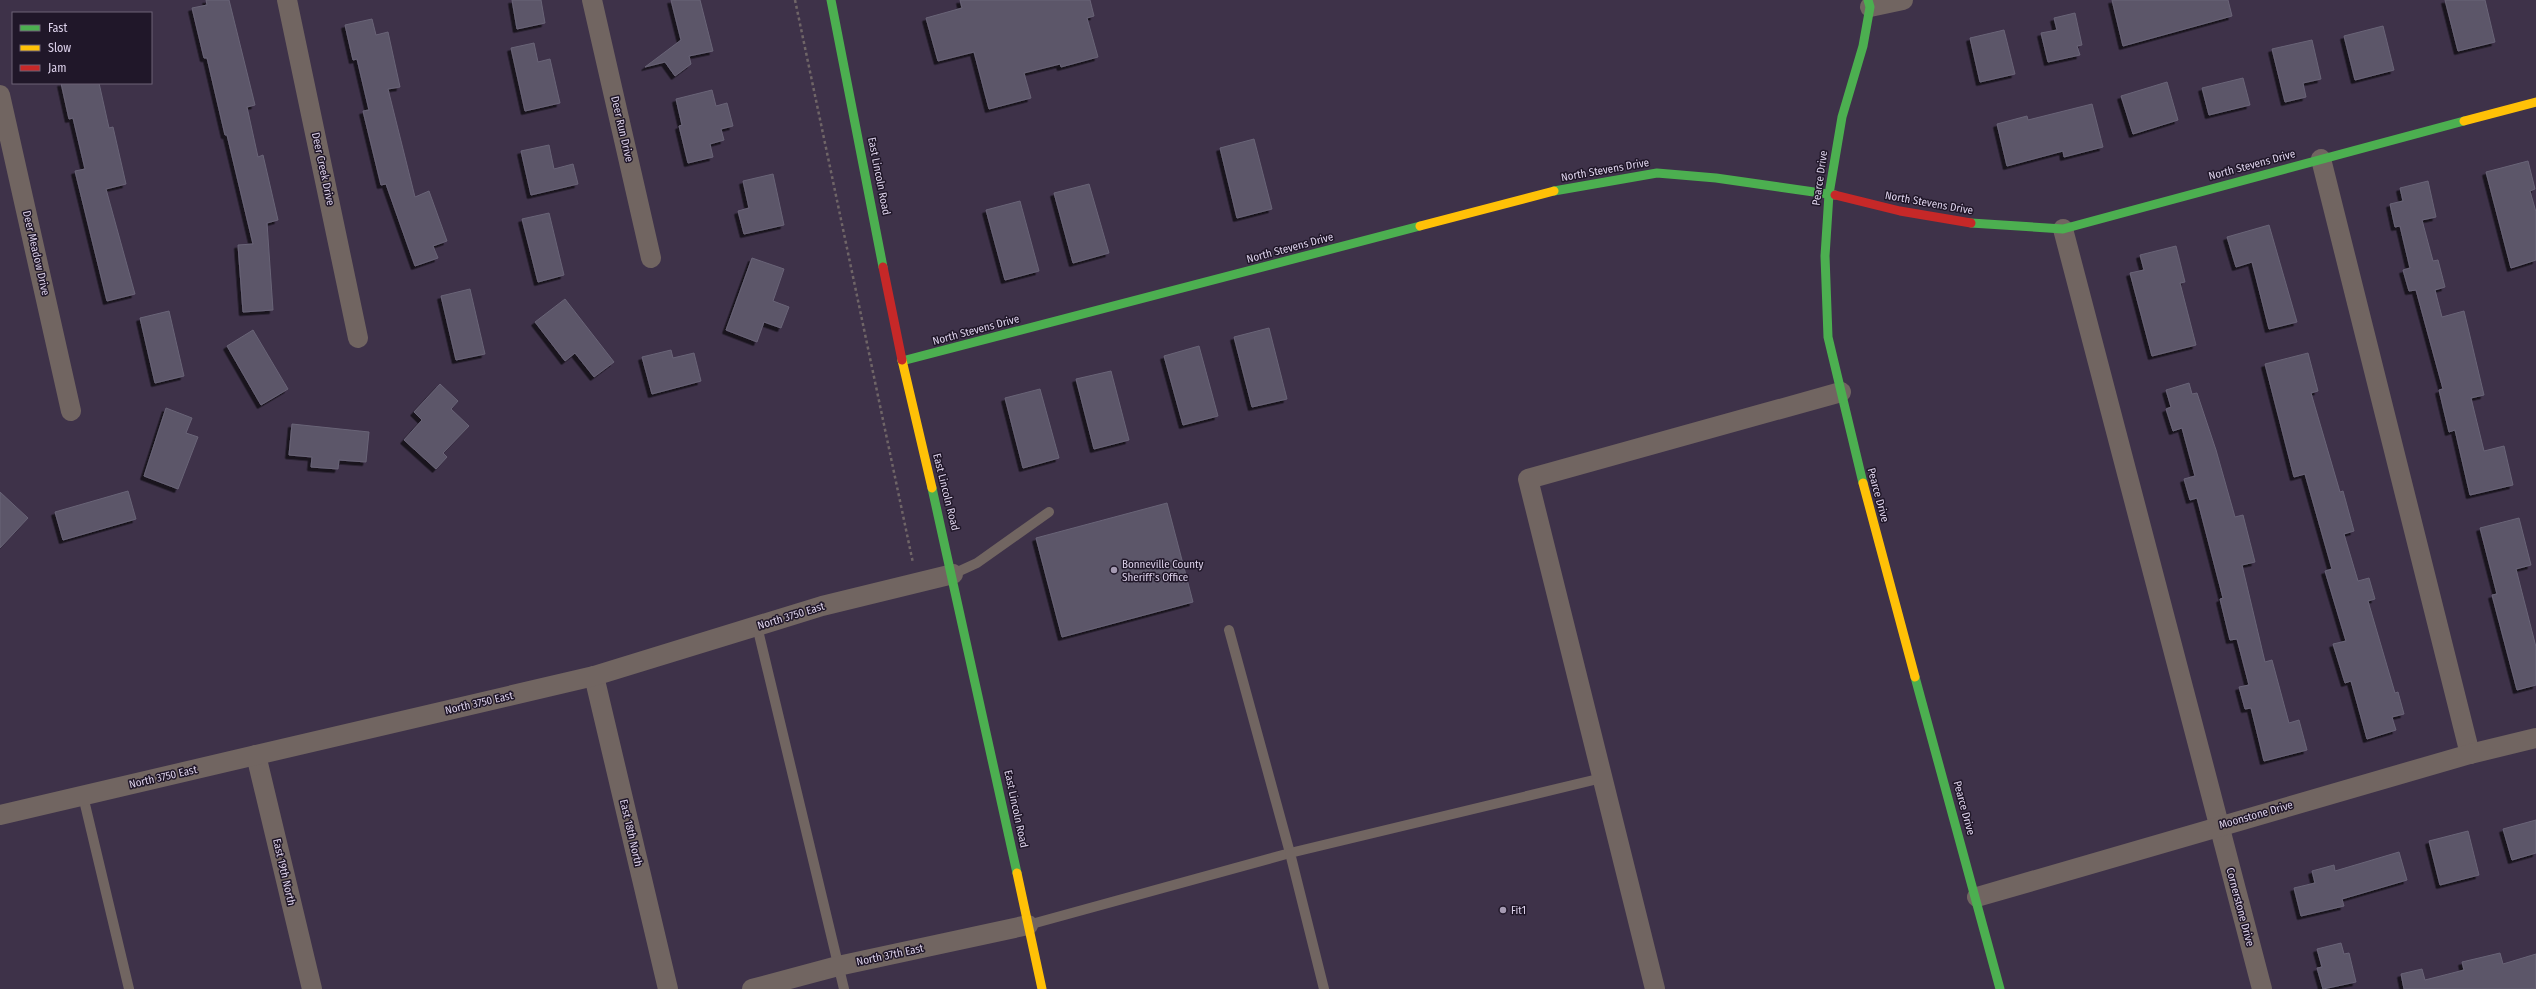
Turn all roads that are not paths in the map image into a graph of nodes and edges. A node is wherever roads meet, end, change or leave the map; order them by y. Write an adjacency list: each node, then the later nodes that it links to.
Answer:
1 (287, 0): 12 (street, Deer Creek Drive)
2 (592, 0): 11 (street, Deer Run Drive)
3 (831, 0): 13 (street, East Lincoln Road)
4 (1903, 0): 5 (street)
5 (1869, 4): 9 (street, Pearce Drive)
6 (0, 95): 15 (street, Deer Meadow Drive)
7 (2536, 102): 8 (street, North Stevens Drive)
8 (2321, 159): 10 (street, North Stevens Drive); 22 (street)
9 (1829, 194): 10 (street, North Stevens Drive); 13 (street, North Stevens Drive); 14 (street, Pearce Drive)
10 (2063, 229): 27 (street, Cornerstone Drive)
11 (651, 258)
12 (358, 338)
13 (902, 361): 17 (street, East Lincoln Road)
14 (1841, 392): 24 (street); 29 (street, Pearce Drive)
15 (71, 411)
16 (1048, 512): 17 (lane)
17 (953, 574): 18 (street, North 3750 East); 30 (street, East Lincoln Road)
18 (757, 626): 20 (street, North 3750 East); 31 (lane)
19 (1229, 630): 28 (lane)
20 (594, 676): 23 (street, North 3750 East); 34 (street, East 18th North)
21 (2536, 738): 22 (street, Moonstone Drive)
22 (2470, 754): 27 (street, Moonstone Drive)
23 (256, 755): 25 (street, North 3750 East); 33 (street, East 19th North)
24 (1602, 778): 28 (lane); 39 (street)
25 (84, 796): 26 (street, North 3750 East); 32 (lane)
26 (0, 816)
27 (2218, 826): 29 (street, Moonstone Drive); 41 (street, Cornerstone Drive)
28 (1290, 853): 30 (lane); 38 (lane)
29 (1976, 897): 40 (street, Pearce Drive)
30 (1028, 925): 31 (street, North 37th East); 37 (street, East Lincoln Road)
31 (838, 966): 35 (street, North 37th East); 36 (lane)
32 (129, 989)
33 (312, 989)
34 (668, 989)
35 (752, 989)
36 (844, 989)
37 (1042, 989)
38 (1324, 989)
39 (1655, 989)
40 (2000, 989)
41 (2262, 989)

